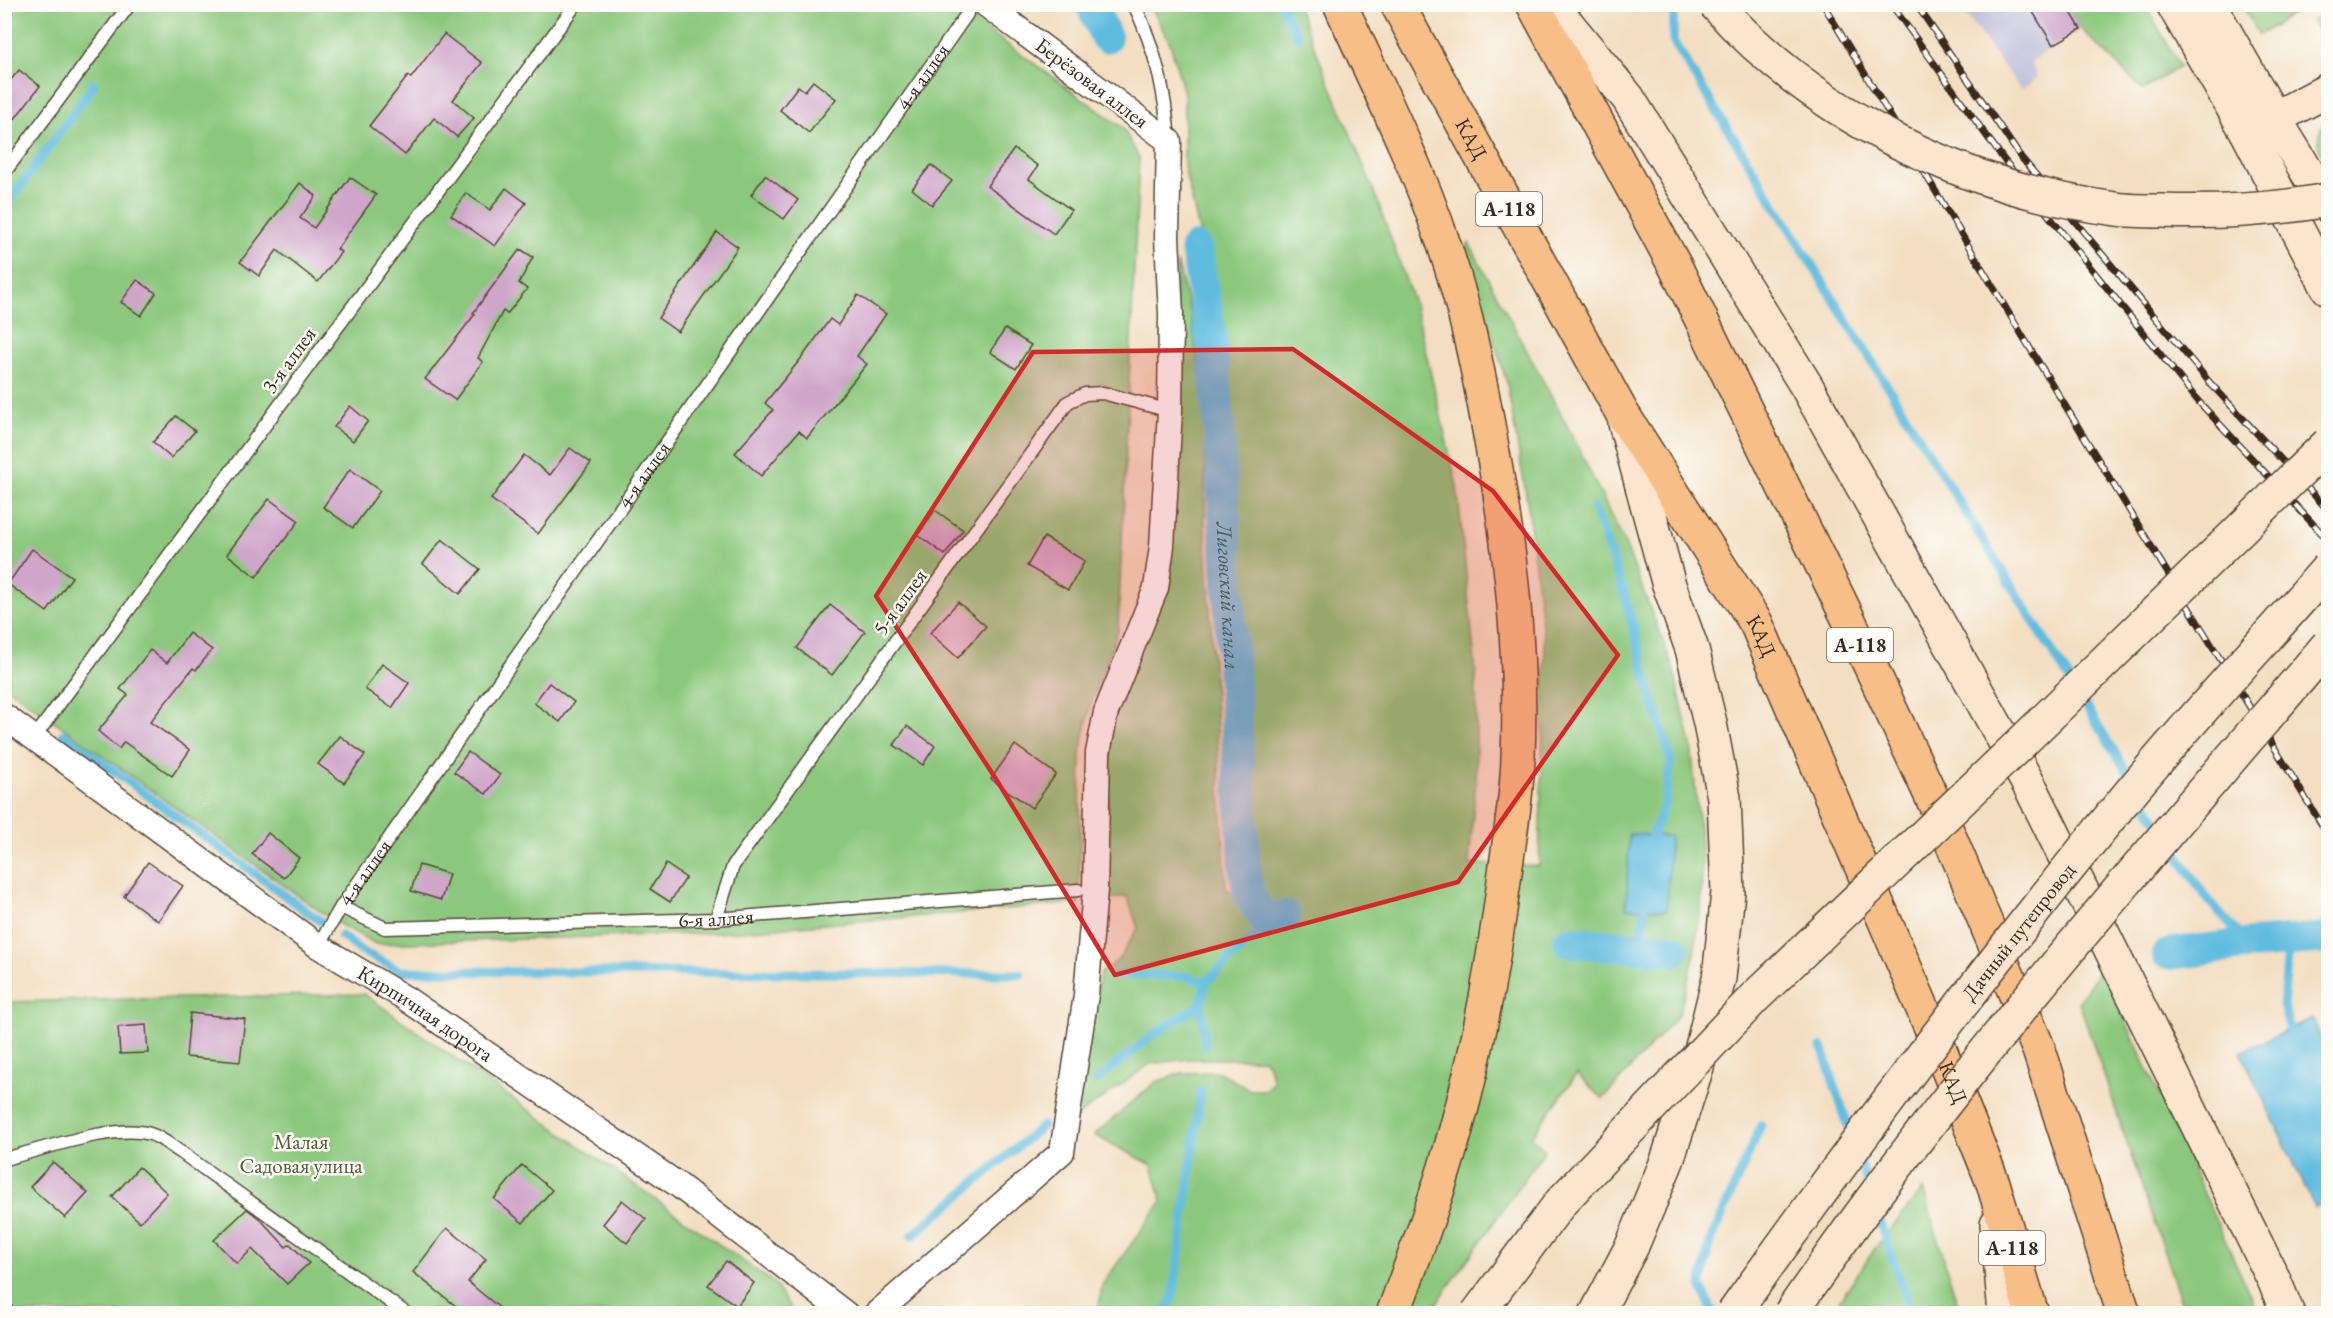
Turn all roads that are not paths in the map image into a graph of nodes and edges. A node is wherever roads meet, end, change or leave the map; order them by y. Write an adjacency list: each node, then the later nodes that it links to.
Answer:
1 (130, 4): 15 (lane)
2 (576, 4): 25 (lane, 3-я аллея)
3 (1134, 4): 14 (lane)
4 (1340, 4): 37 (highway)
5 (1397, 4): 20 (highway, КАД / А-118)
6 (1533, 4): 44 (highway, А-118)
7 (1551, 4): 45 (main road)
8 (1715, 4): 16 (main road, bridge)
9 (2173, 4): 13 (main road)
10 (2209, 4): 13 (main road)
11 (975, 8): 14 (street, Берёзовая аллея); 27 (lane, 4-я аллея)
12 (2328, 90): 13 (main road)
13 (2261, 125): 17 (main road); 18 (main road)
14 (1169, 141): 19 (street)
15 (4, 172)
16 (2328, 200)
17 (2328, 206)
18 (2328, 288)
19 (1170, 411): 26 (street); 28 (lane, 5-я аллея)
20 (1622, 413): 31 (highway, КАД / А-118); 39 (main road)
21 (2328, 444): 38 (main road, bridge)
22 (2328, 568): 40 (main road, Дачный путепровод, bridge)
23 (2328, 645): 41 (main road, bridge)
24 (4, 716): 25 (street, Кирпичная дорога)
25 (34, 738): 29 (street, Кирпичная дорога)
26 (1087, 890): 28 (lane, 6-я аллея); 36 (street)
27 (341, 907): 28 (lane, 6-я аллея); 29 (lane, 4-я аллея)
28 (716, 919)
29 (318, 946): 35 (street, Кирпичная дорога)
30 (4, 1159): 34 (lane)
31 (1993, 1183): 42 (main road); 43 (highway, КАД / А-118)
32 (4, 1309): 33 (lane)
33 (10, 1314)
34 (407, 1314)
35 (846, 1314)
36 (876, 1314)
37 (1393, 1314)
38 (1477, 1314)
39 (1596, 1314)
40 (1733, 1314)
41 (1790, 1314)
42 (2006, 1314)
43 (2032, 1314)
44 (2124, 1314)
45 (2288, 1314)

